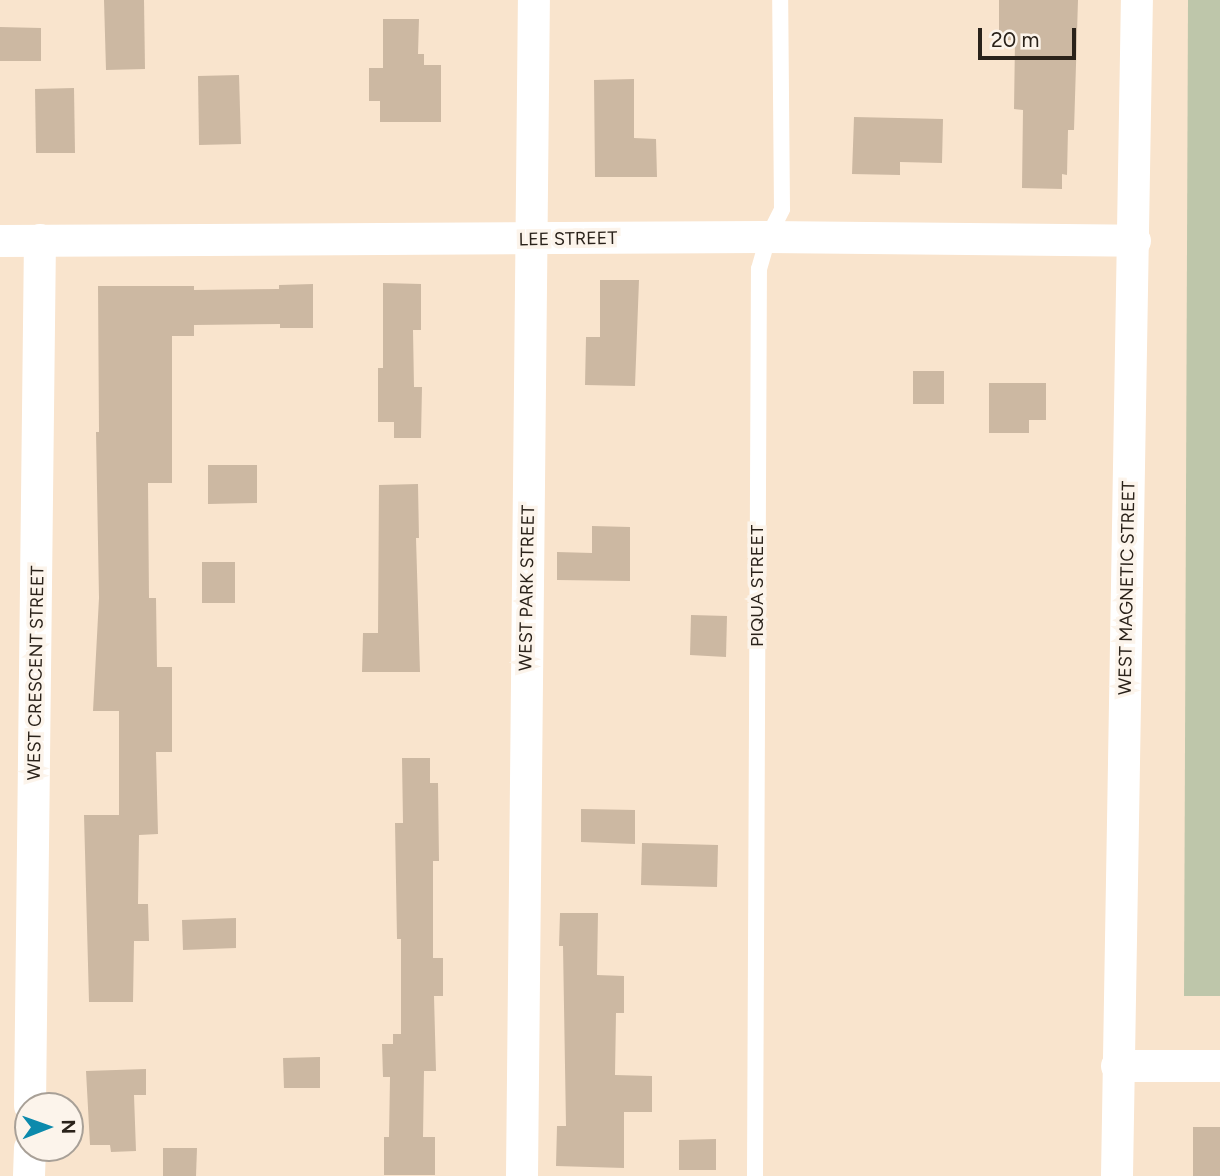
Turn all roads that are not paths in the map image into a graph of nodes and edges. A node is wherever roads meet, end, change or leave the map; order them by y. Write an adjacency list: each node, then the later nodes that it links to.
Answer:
1 (534, 0): 6 (street, WEST PARK STREET)
2 (780, 0): 4 (lane, PIQUA STREET)
3 (1137, 0): 8 (street, WEST MAGNETIC STREET)
4 (768, 237): 6 (street, LEE STREET); 8 (street, LEE STREET); 13 (lane, PIQUA STREET)
5 (40, 240): 6 (street, LEE STREET); 7 (street, LEE STREET); 11 (street, WEST CRESCENT STREET)
6 (530, 240): 12 (street, WEST PARK STREET)
7 (0, 241)
8 (1135, 241): 9 (street, WEST MAGNETIC STREET)
9 (1117, 1066): 10 (street); 14 (street, WEST MAGNETIC STREET)
10 (1220, 1066)
11 (30, 1092)
12 (522, 1176)
13 (755, 1176)
14 (1117, 1176)

